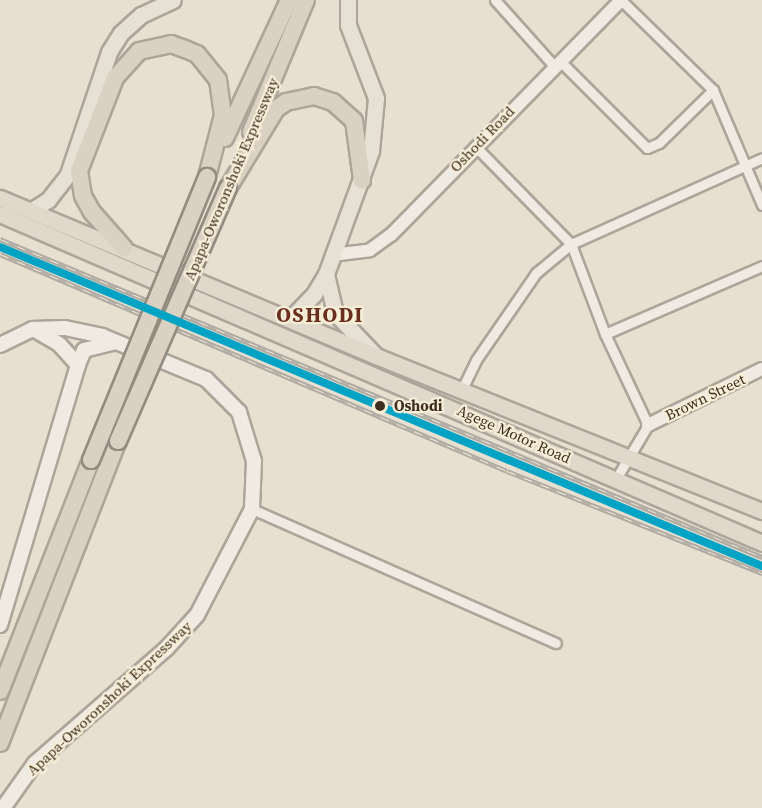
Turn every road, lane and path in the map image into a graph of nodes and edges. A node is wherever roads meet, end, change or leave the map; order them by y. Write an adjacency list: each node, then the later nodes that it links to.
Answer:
1 (173, 0): 17 (main road)
2 (289, 0): 12 (highway, Apapa-Oworonshoki Expressway)
3 (306, 0): 14 (highway, Apapa-Oworonshoki Expressway)
4 (348, 0): 13 (main road)
5 (495, 0): 7 (street)
6 (621, 0): 7 (street, Oshodi Road); 8 (street)
7 (557, 63): 8 (street); 9 (street, Oshodi Road)
8 (713, 90): 11 (street)
9 (475, 146): 19 (street); 21 (street, Oshodi Road)
10 (762, 158): 11 (street)
11 (746, 166): 16 (street); 19 (street)
12 (207, 177): 20 (highway); 41 (highway, Apapa-Oworonshoki Expressway, bridge)
13 (362, 180): 14 (highway); 21 (main road)
14 (228, 188): 42 (highway, Apapa-Oworonshoki Expressway, bridge)
15 (0, 198): 17 (highway, Agege Motor Road)
16 (762, 205)
17 (32, 210): 20 (highway, Agege Motor Road)
18 (0, 214): 35 (highway, Agege Motor Road)
19 (571, 244): 26 (street); 32 (street)
20 (124, 248): 24 (highway, Agege Motor Road)
21 (332, 255): 23 (main road)
22 (762, 266): 26 (street)
23 (326, 274): 24 (main road); 29 (main road)
24 (290, 319): 29 (highway, Agege Motor Road)
25 (33, 329): 27 (main road, Apapa-Oworonshoki Expressway); 28 (main road); 30 (main road)
26 (605, 334): 33 (street)
27 (121, 344): 30 (main road); 36 (main road, Apapa-Oworonshoki Expressway)
28 (0, 345)
29 (376, 356): 32 (highway, Agege Motor Road)
30 (78, 365): 39 (main road)
31 (762, 369): 33 (street, Brown Street)
32 (462, 389): 34 (highway, Agege Motor Road)
33 (648, 425): 34 (street)
34 (631, 457): 35 (street); 37 (highway, Agege Motor Road)
35 (616, 479): 38 (highway, Agege Motor Road)
36 (252, 509): 40 (street); 43 (main road, Apapa-Oworonshoki Expressway)
37 (762, 511)
38 (762, 543)
39 (0, 625)
40 (556, 643)
41 (0, 691)
42 (0, 743)
43 (3, 808)

